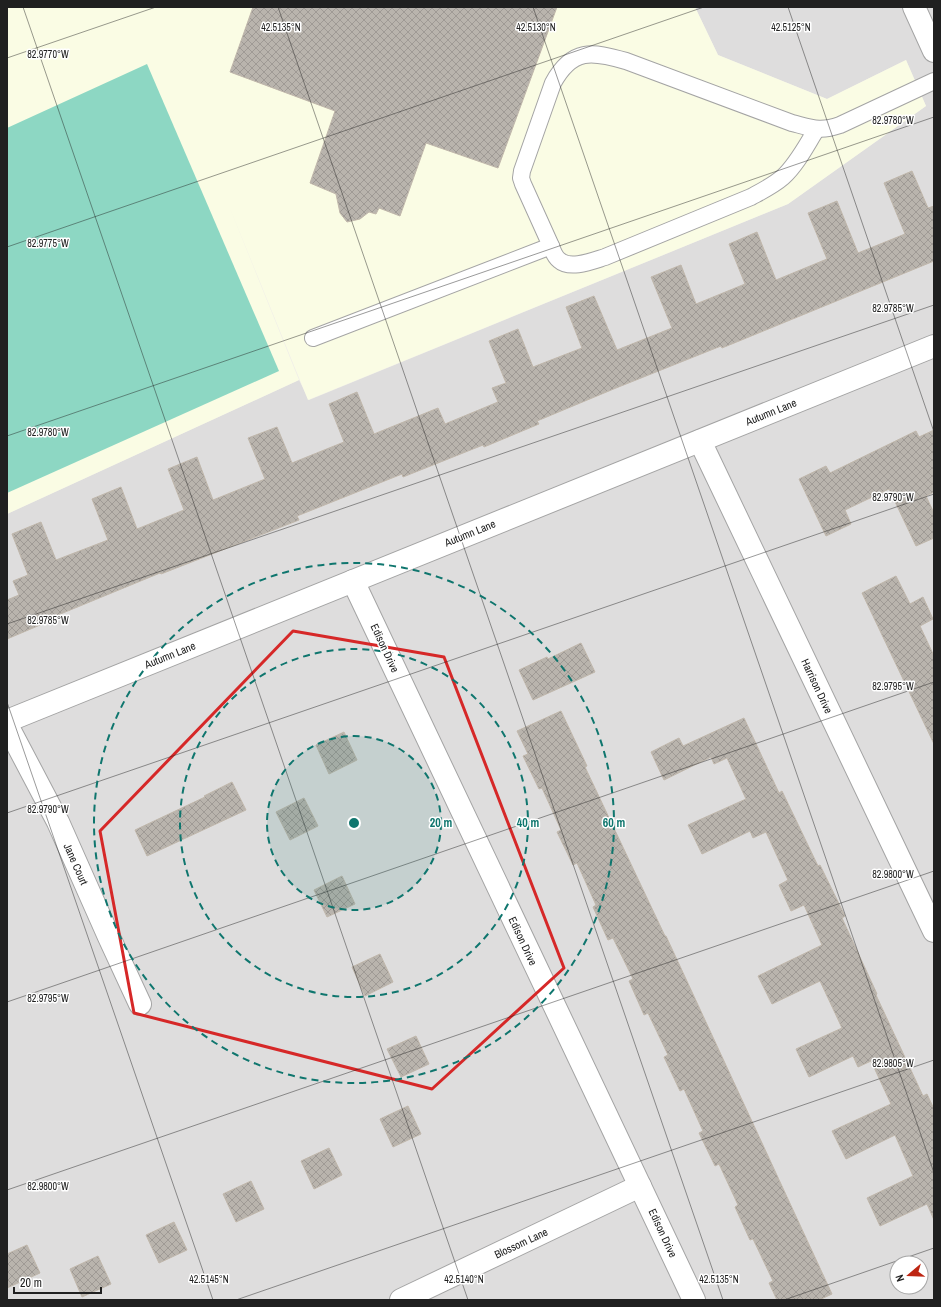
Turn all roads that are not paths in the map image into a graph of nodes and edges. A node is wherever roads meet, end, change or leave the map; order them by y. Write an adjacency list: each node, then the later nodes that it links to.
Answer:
1 (914, 7): 2 (street)
2 (934, 51)
3 (934, 81): 4 (lane)
4 (816, 130): 5 (lane); 5 (lane)
5 (551, 246): 6 (lane)
6 (312, 338)
7 (934, 346): 8 (street, Autumn Lane)
8 (700, 441): 9 (street, Autumn Lane); 12 (street, Harrison Drive)
9 (353, 581): 10 (street, Autumn Lane); 14 (street, Edison Drive)
10 (7, 721)
11 (7, 725): 13 (street, Jane Court)
12 (934, 931)
13 (140, 1004)
14 (640, 1186): 15 (street, Blossom Lane); 16 (street, Edison Drive)
15 (401, 1300)
16 (694, 1300)

